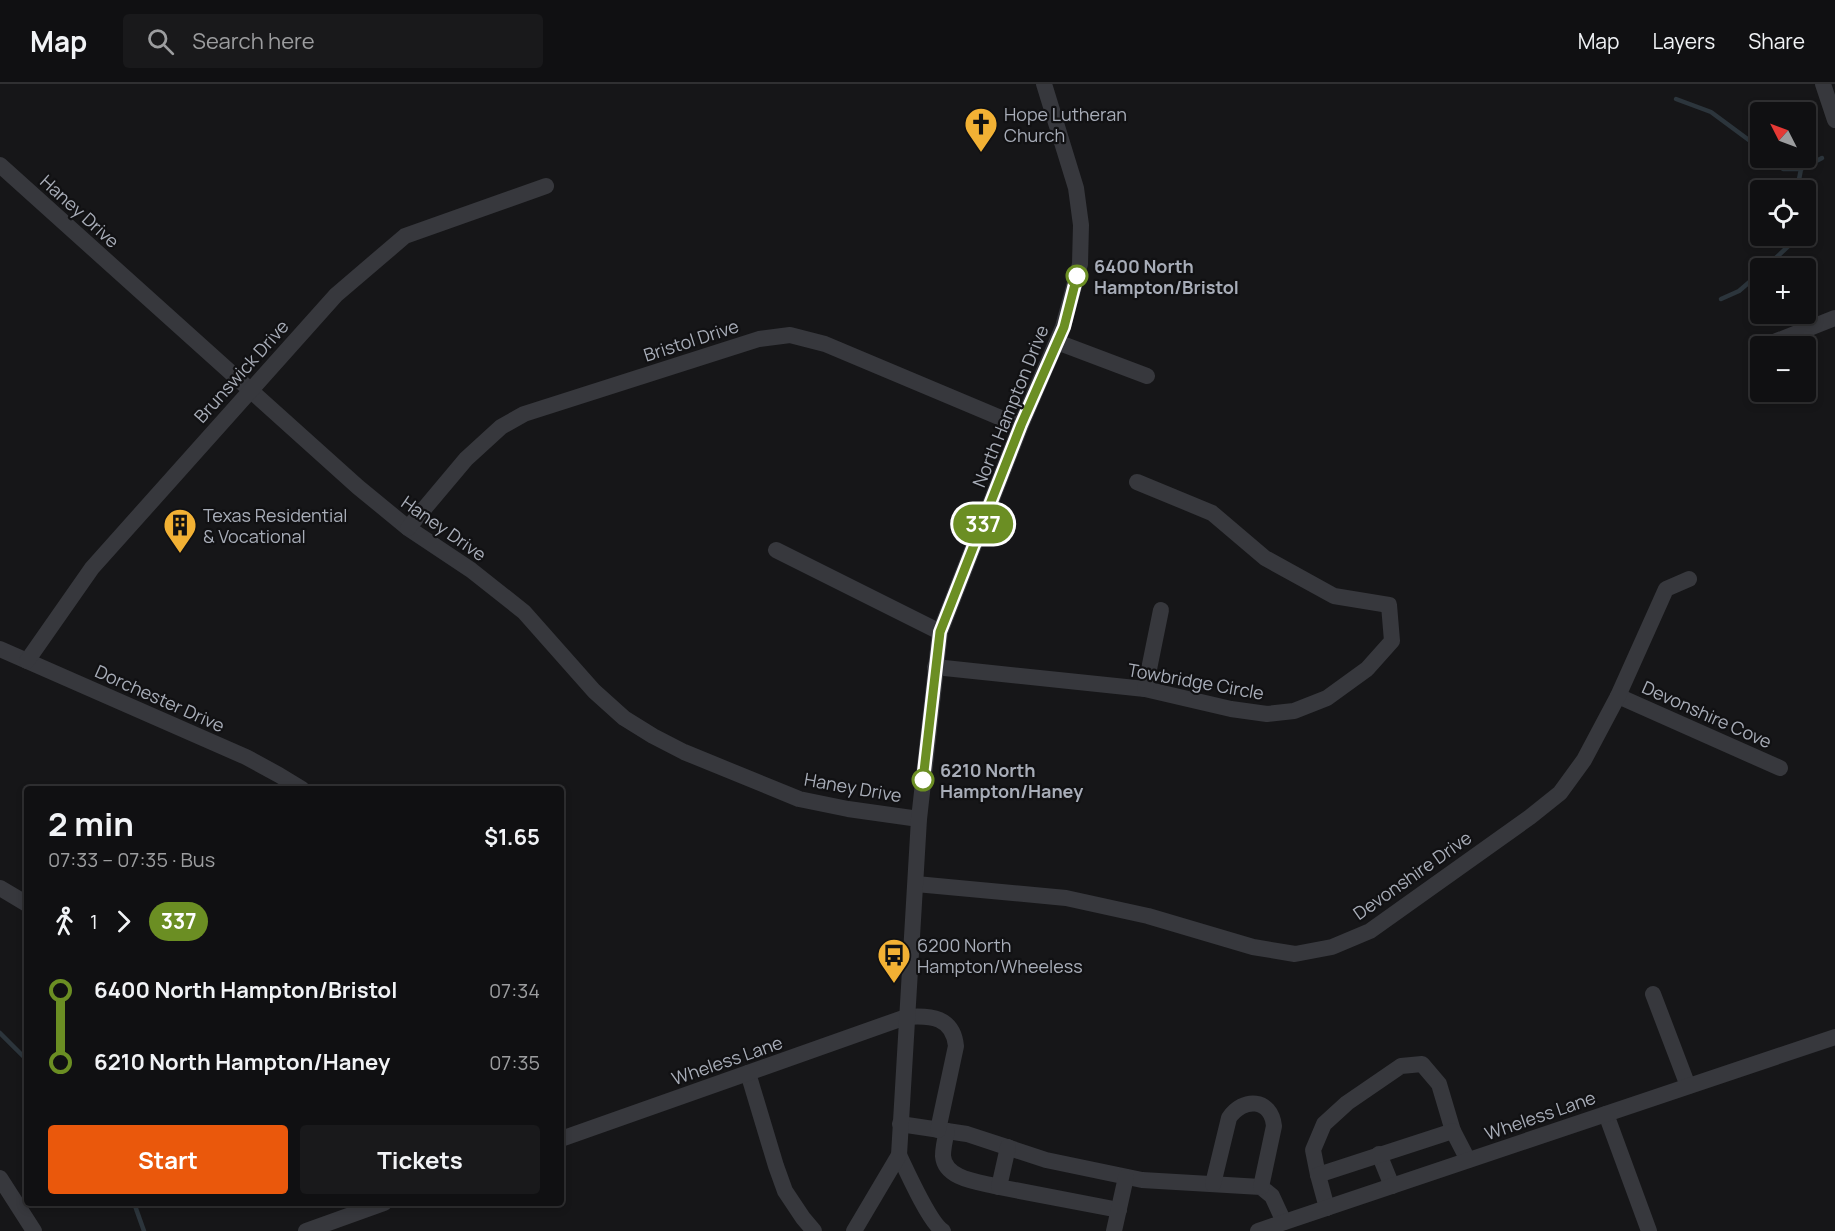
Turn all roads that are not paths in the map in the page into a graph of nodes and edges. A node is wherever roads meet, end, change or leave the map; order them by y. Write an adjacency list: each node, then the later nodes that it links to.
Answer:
1 (1044, 84): 8 (street, North Hampton Drive)
2 (1823, 84): 3 (street)
3 (1835, 120)
4 (0, 165): 10 (street, Haney Drive)
5 (546, 186): 10 (street, Brunswick Drive)
6 (1835, 318): 7 (street)
7 (1789, 336)
8 (1057, 342): 9 (street); 11 (street, North Hampton Drive)
9 (1147, 376)
10 (250, 390): 13 (street, Haney Drive); 19 (street, Brunswick Drive)
11 (1021, 425): 13 (street, Bristol Drive); 17 (street, North Hampton Drive)
12 (1137, 482): 21 (street, Towbridge Circle)
13 (408, 528): 25 (street, Haney Drive)
14 (776, 550): 17 (street)
15 (1689, 579): 22 (street, Devonshire Drive)
16 (1161, 610): 21 (street)
17 (940, 632): 20 (street, North Hampton Drive)
18 (0, 649): 19 (street, Dorchester Drive)
19 (27, 661): 24 (street, Dorchester Drive)
20 (935, 667): 21 (street, Towbridge Circle); 25 (street, North Hampton Drive)
21 (1145, 689)
22 (1618, 696): 23 (street, Devonshire Cove); 26 (street, Devonshire Drive)
23 (1780, 768)
24 (297, 786)
25 (920, 819): 26 (street, North Hampton Drive)
26 (916, 884): 30 (street, North Hampton Drive)
27 (0, 888): 28 (street)
28 (24, 902)
29 (1653, 994): 33 (street)
30 (906, 1017): 32 (street, Wheless Lane); 35 (street, North Hampton Drive); 36 (street)
31 (1835, 1037): 33 (street, Wheless Lane)
32 (748, 1073): 38 (street, Wheless Lane); 57 (street)
33 (1688, 1086): 34 (street, Wheless Lane)
34 (1606, 1114): 42 (street, Wheless Lane); 62 (street)
35 (900, 1124): 36 (street); 41 (street, North Hampton Drive)
36 (942, 1130): 39 (street); 48 (street)
37 (1453, 1131): 40 (street); 42 (street); 43 (street)
38 (564, 1138)
39 (1008, 1147): 44 (street); 48 (street)
40 (1379, 1154): 43 (street); 47 (street)
41 (899, 1155): 58 (street, North Hampton Drive); 59 (street)
42 (1468, 1160): 47 (street, Wheless Lane)
43 (1318, 1175): 51 (street)
44 (1126, 1177): 46 (street); 52 (street)
45 (0, 1178): 55 (street)
46 (1213, 1184): 49 (street); 49 (street)
47 (1392, 1186): 51 (street, Wheless Lane)
48 (999, 1187): 52 (street)
49 (1262, 1187): 53 (street)
50 (377, 1206): 54 (street)
51 (1327, 1208): 53 (street, Wheless Lane)
52 (1119, 1210): 60 (street)
53 (1284, 1222): 61 (street, Wheless Lane)
54 (325, 1228): 56 (street)
55 (34, 1231)
56 (306, 1231)
57 (814, 1231)
58 (854, 1231)
59 (943, 1231)
60 (1114, 1231)
61 (1258, 1231)
62 (1649, 1231)

